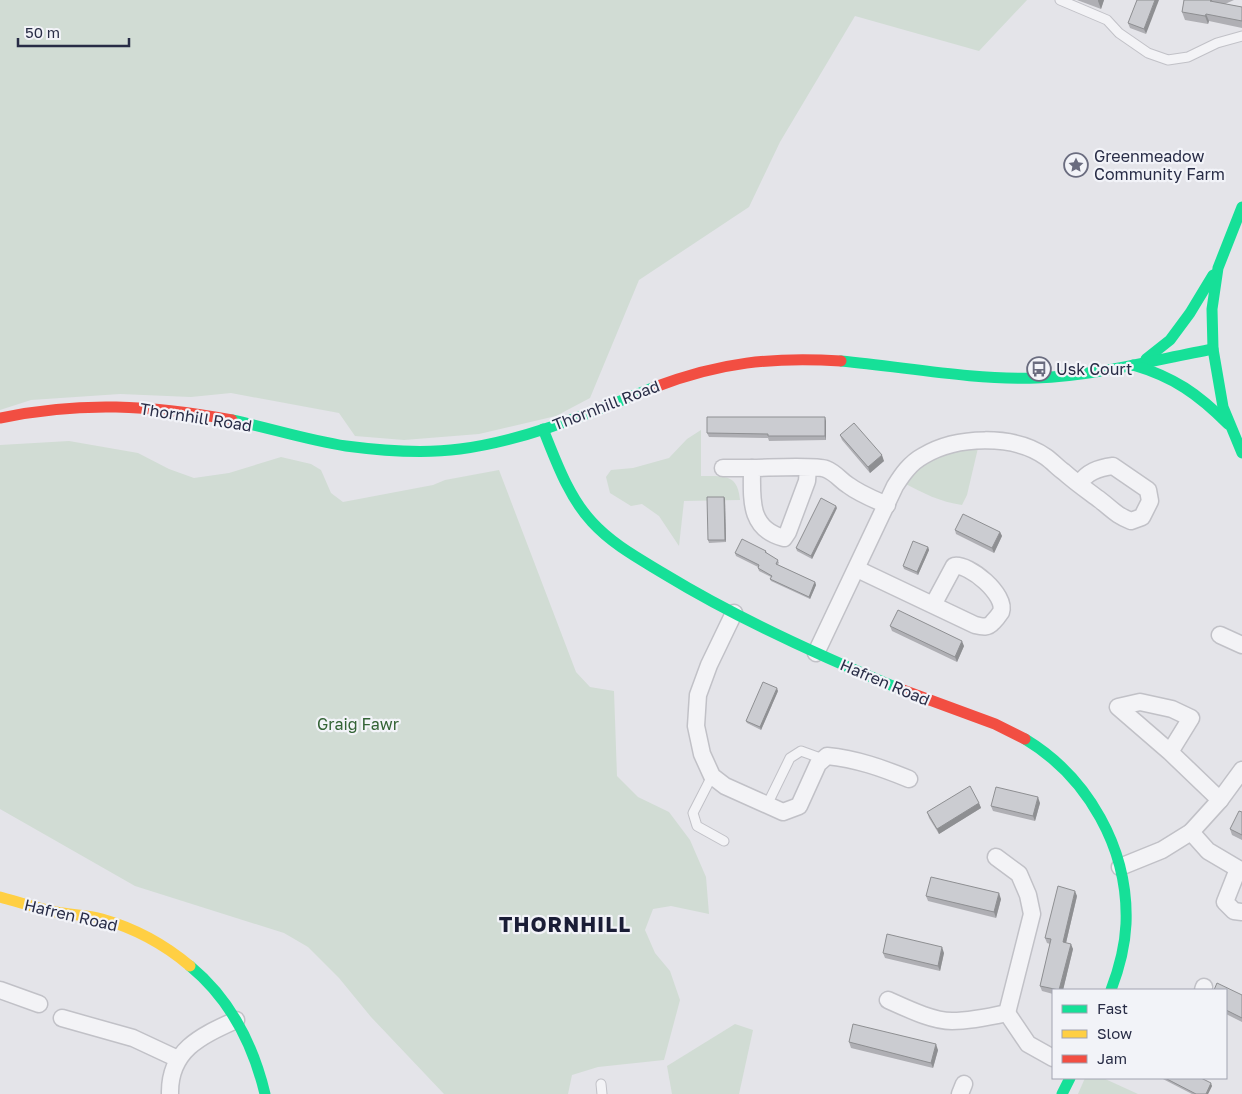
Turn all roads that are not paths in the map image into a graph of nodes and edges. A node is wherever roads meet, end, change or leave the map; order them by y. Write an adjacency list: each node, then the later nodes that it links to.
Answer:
1 (1060, 0): 2 (lane)
2 (1242, 36)
3 (1242, 207): 4 (street)
4 (1218, 268): 5 (street); 6 (street)
5 (1213, 349): 6 (street, Thornhill Road); 9 (street)
6 (1142, 362): 7 (street, Thornhill Road)
7 (1129, 364): 9 (street); 10 (street, Thornhill Road)
8 (0, 418): 10 (street, Thornhill Road)
9 (1229, 426): 11 (street)
10 (543, 429): 19 (street, Hafren Road)
11 (1242, 453)
12 (723, 468): 13 (street)
13 (752, 468): 14 (street); 14 (street)
14 (808, 468): 16 (street)
15 (1079, 484): 16 (street)
16 (886, 505): 17 (street)
17 (857, 569): 18 (street); 22 (street)
18 (933, 605)
19 (734, 613): 22 (street, Hafren Road); 26 (street)
20 (1220, 635): 21 (street)
21 (1242, 645)
22 (816, 653): 33 (street, Hafren Road)
23 (1170, 752): 28 (street)
24 (823, 759): 27 (street); 29 (street); 29 (lane)
25 (1242, 770): 28 (street)
26 (712, 776): 29 (street); 31 (lane)
27 (909, 779)
28 (1220, 800): 30 (street)
29 (767, 805)
30 (1191, 832): 33 (street); 34 (street)
31 (724, 841)
32 (996, 857): 41 (street)
33 (1120, 867): 37 (street, Hafren Road)
34 (1240, 870): 36 (street)
35 (0, 897): 43 (street, Hafren Road)
36 (1242, 912)
37 (1111, 989)
38 (0, 990): 40 (street)
39 (888, 1000): 41 (street)
40 (39, 1004)
41 (1007, 1013): 44 (street)
42 (62, 1018): 45 (street)
43 (236, 1020): 45 (street); 49 (street, Hafren Road)
44 (1052, 1057)
45 (178, 1059): 48 (street)
46 (1070, 1079): 51 (street)
47 (601, 1084): 50 (lane)
48 (170, 1094)
49 (265, 1094)
50 (602, 1094)
51 (1062, 1094)

